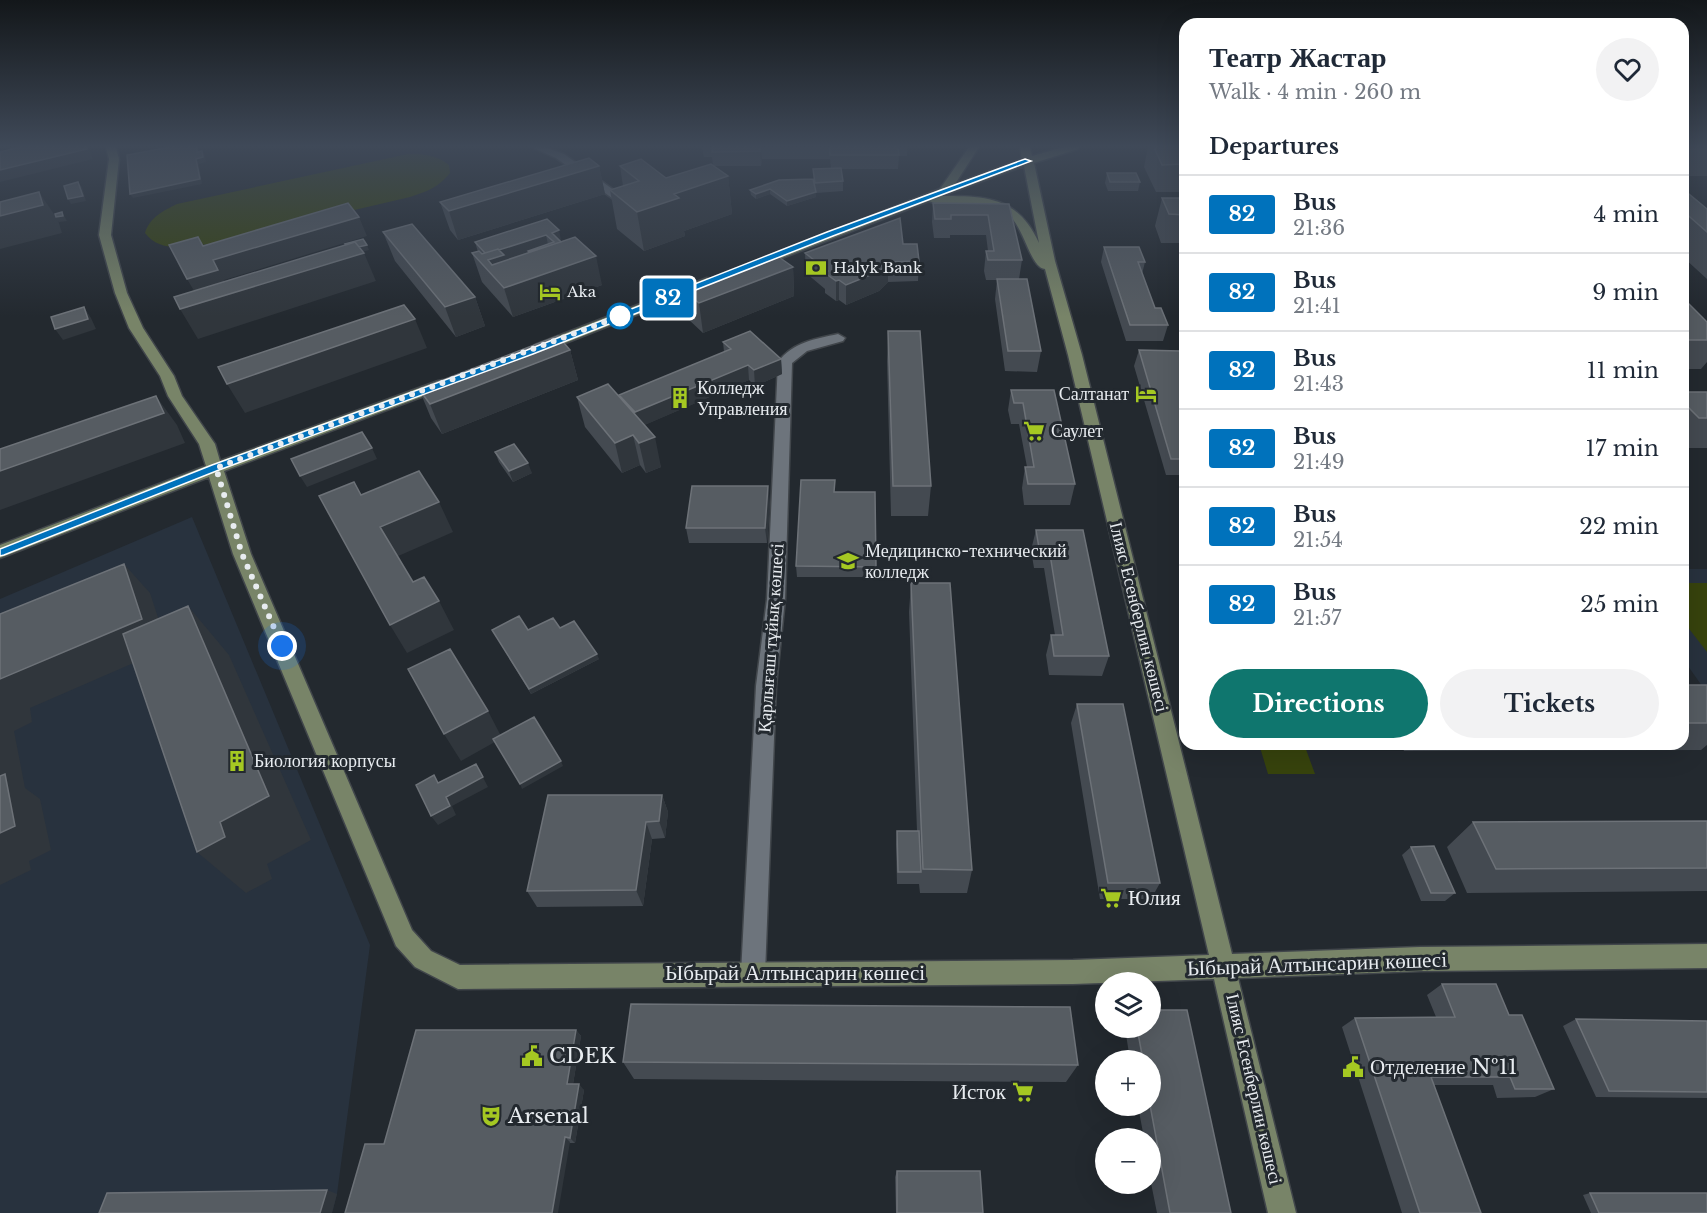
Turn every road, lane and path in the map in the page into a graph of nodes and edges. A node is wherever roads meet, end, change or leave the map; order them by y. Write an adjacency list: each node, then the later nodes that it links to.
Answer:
1 (109, 204): 11 (main road, Ыбырай Алтынсарин көшесі)
2 (910, 204): 5 (main road)
3 (989, 204): 7 (main road)
4 (1037, 204): 7 (main road, Ілияс Есенберлин көшесі)
5 (741, 269)
6 (721, 277): 9 (main road)
7 (1055, 285): 14 (main road, Ілияс Есенберлин көшесі)
8 (838, 338): 15 (street, Қарлығаш тұйық көшесі)
9 (530, 352)
10 (453, 380): 11 (main road)
11 (216, 468): 12 (main road); 15 (main road, Ыбырай Алтынсарин көшесі)
12 (0, 552)
13 (1707, 956): 14 (main road, Ыбырай Алтынсарин көшесі)
14 (1225, 967): 15 (main road, Ыбырай Алтынсарин көшесі); 16 (main road, Ілияс Есенберлин көшесі)
15 (753, 974)
16 (1282, 1213)

